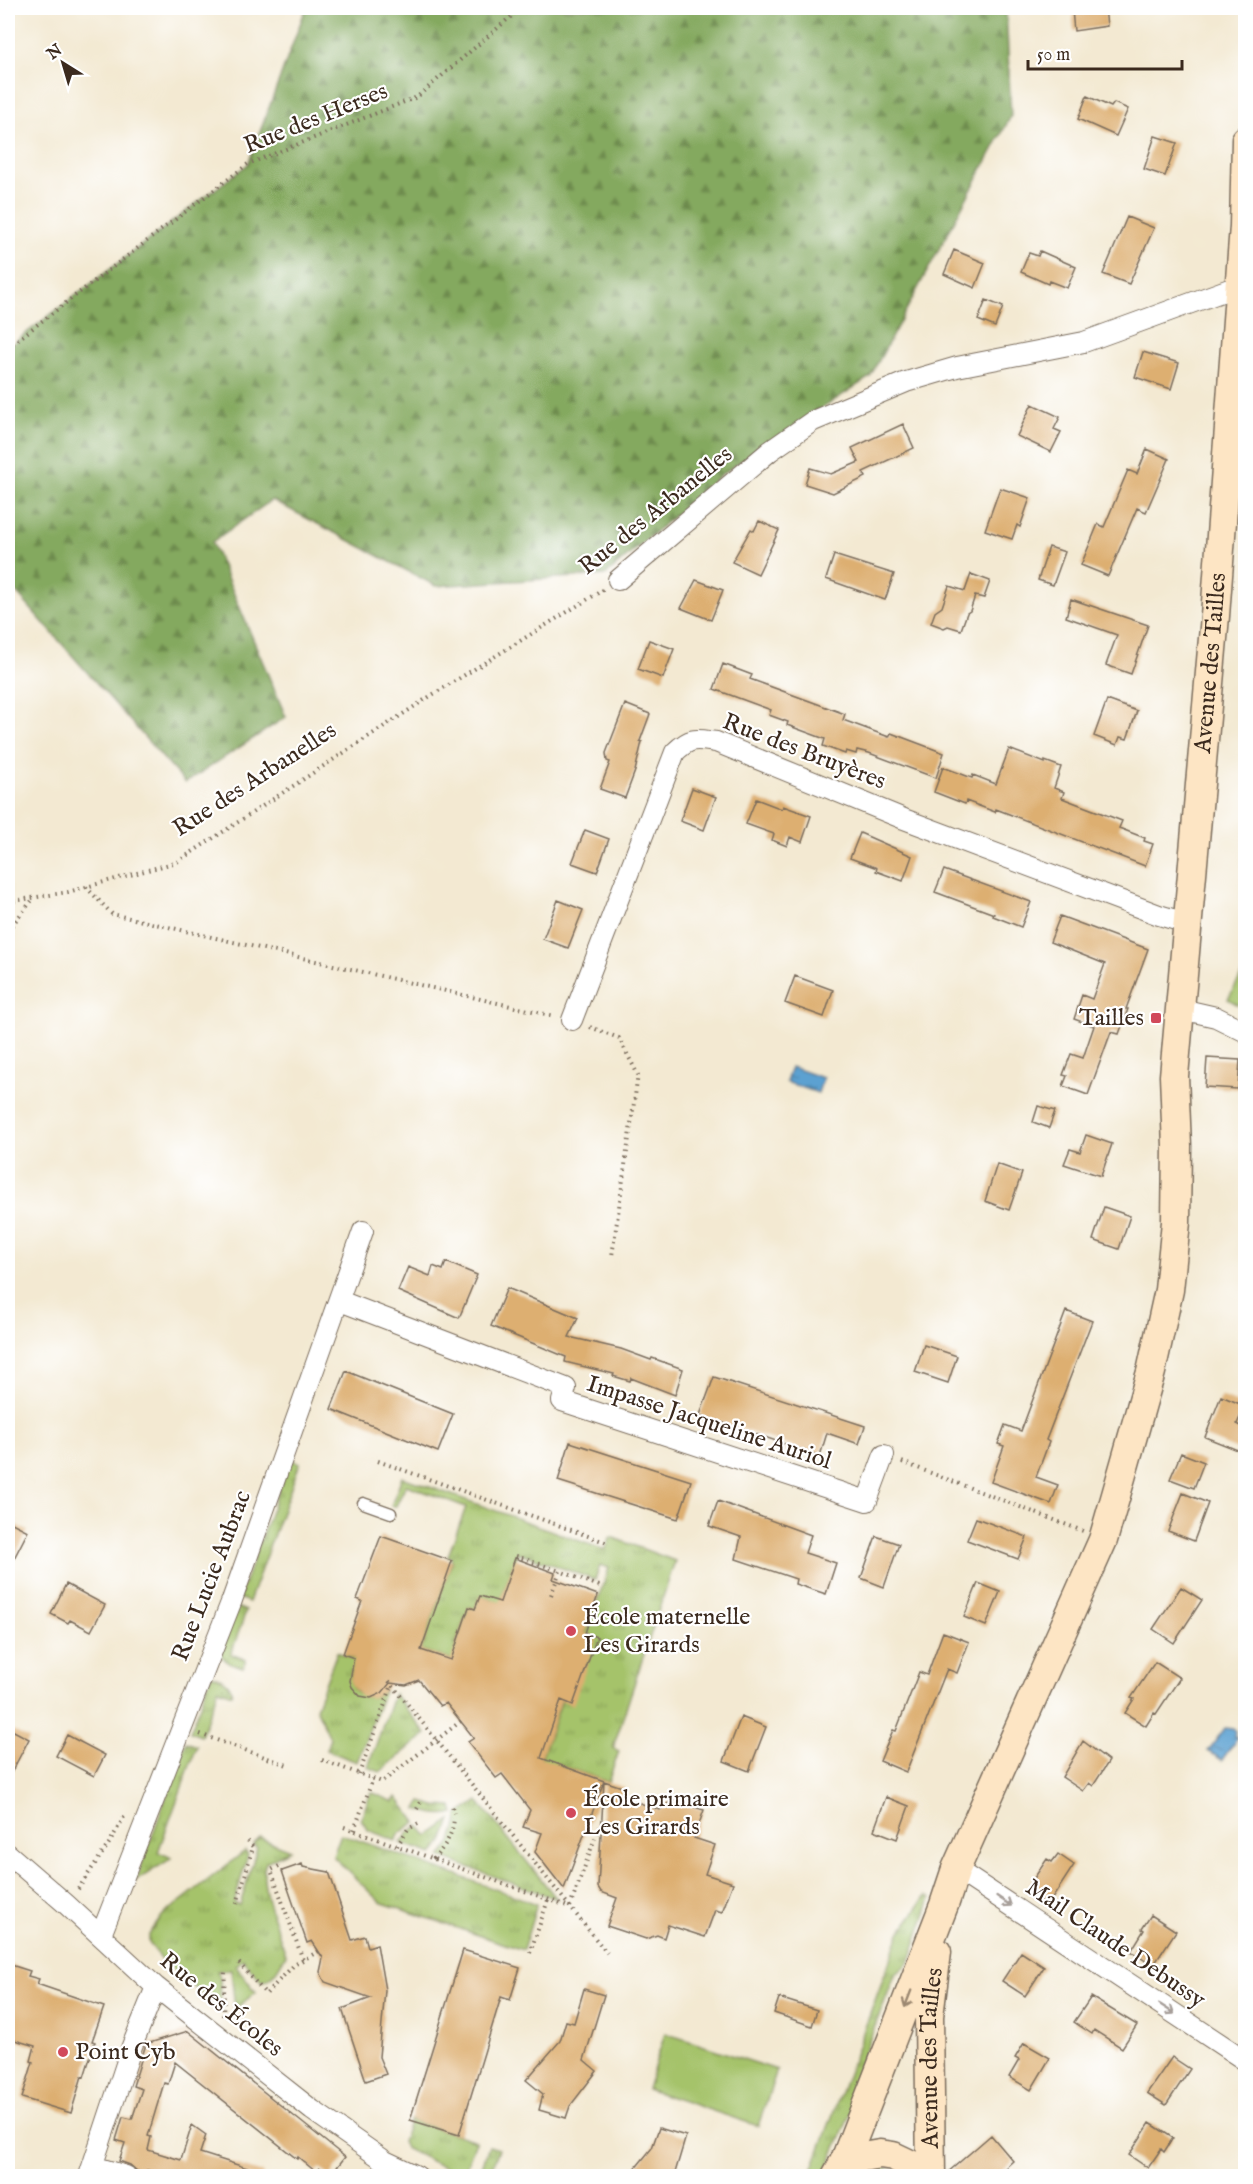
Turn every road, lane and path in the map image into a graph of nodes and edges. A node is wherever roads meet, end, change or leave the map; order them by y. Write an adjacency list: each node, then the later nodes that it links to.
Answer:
1 (521, 8): 4 (path, Rue des Herses)
2 (1245, 140): 3 (street, Avenue des Tailles)
3 (1242, 285): 5 (street, Rue des Arbanelles); 9 (street, Avenue des Tailles)
4 (8, 347)
5 (618, 580): 6 (path, Rue des Arbanelles)
6 (86, 887): 7 (path, Rue des Arbanelles); 12 (path)
7 (34, 898): 8 (path, Rue des Arbanelles); 10 (path)
8 (8, 902)
9 (1186, 923): 11 (street, Avenue des Tailles); 12 (street, Rue des Bruyères)
10 (8, 930)
11 (1181, 1009): 13 (street); 21 (street, Avenue des Tailles)
12 (572, 1020): 15 (path)
13 (1245, 1032)
14 (363, 1231): 16 (street, Rue Lucie Aubrac)
15 (612, 1256)
16 (340, 1301): 17 (street, Impasse Jacqueline Auriol); 51 (street, Rue Lucie Aubrac)
17 (884, 1455): 21 (path)
18 (378, 1461): 22 (path)
19 (363, 1503): 20 (lane)
20 (391, 1513)
21 (1102, 1540): 46 (street, Avenue des Tailles)
22 (608, 1543)
23 (516, 1556): 24 (path)
24 (560, 1571): 25 (path); 26 (path)
25 (602, 1587)
26 (551, 1595)
27 (461, 1721): 29 (path)
28 (194, 1732): 31 (path)
29 (437, 1739): 32 (path); 33 (path); 50 (path)
30 (322, 1760): 32 (path)
31 (290, 1766)
32 (359, 1774): 33 (path)
33 (373, 1779): 40 (path)
34 (421, 1802): 36 (path)
35 (452, 1806): 44 (path)
36 (417, 1809)
37 (418, 1824): 42 (path)
38 (344, 1827): 40 (path)
39 (599, 1827): 50 (path)
40 (354, 1830): 42 (path)
41 (248, 1841): 48 (path)
42 (397, 1845): 44 (path)
43 (8, 1854): 51 (street, Rue des Écoles)
44 (433, 1859): 47 (path)
45 (279, 1866): 55 (path)
46 (956, 1869): 49 (street, Avenue des Tailles); 60 (street, Mail Claude Debussy, one-way to 60)
47 (548, 1900): 50 (path); 53 (path)
48 (237, 1904)
49 (944, 1905): 61 (street, one-way to 61); 63 (street, Avenue des Tailles)
50 (570, 1907): 54 (path)
51 (100, 1935): 58 (street, Rue des Écoles)
52 (319, 1952): 55 (path)
53 (530, 1953)
54 (607, 1953)
55 (303, 1960): 56 (path)
56 (239, 1963)
57 (225, 1971): 59 (path)
58 (156, 1987): 62 (street); 65 (street, Rue des Écoles)
59 (223, 2016)
60 (1245, 2061)
61 (841, 2168): 63 (street)
62 (91, 2171): 64 (street)
63 (931, 2175)
64 (126, 2176)
65 (417, 2176)

